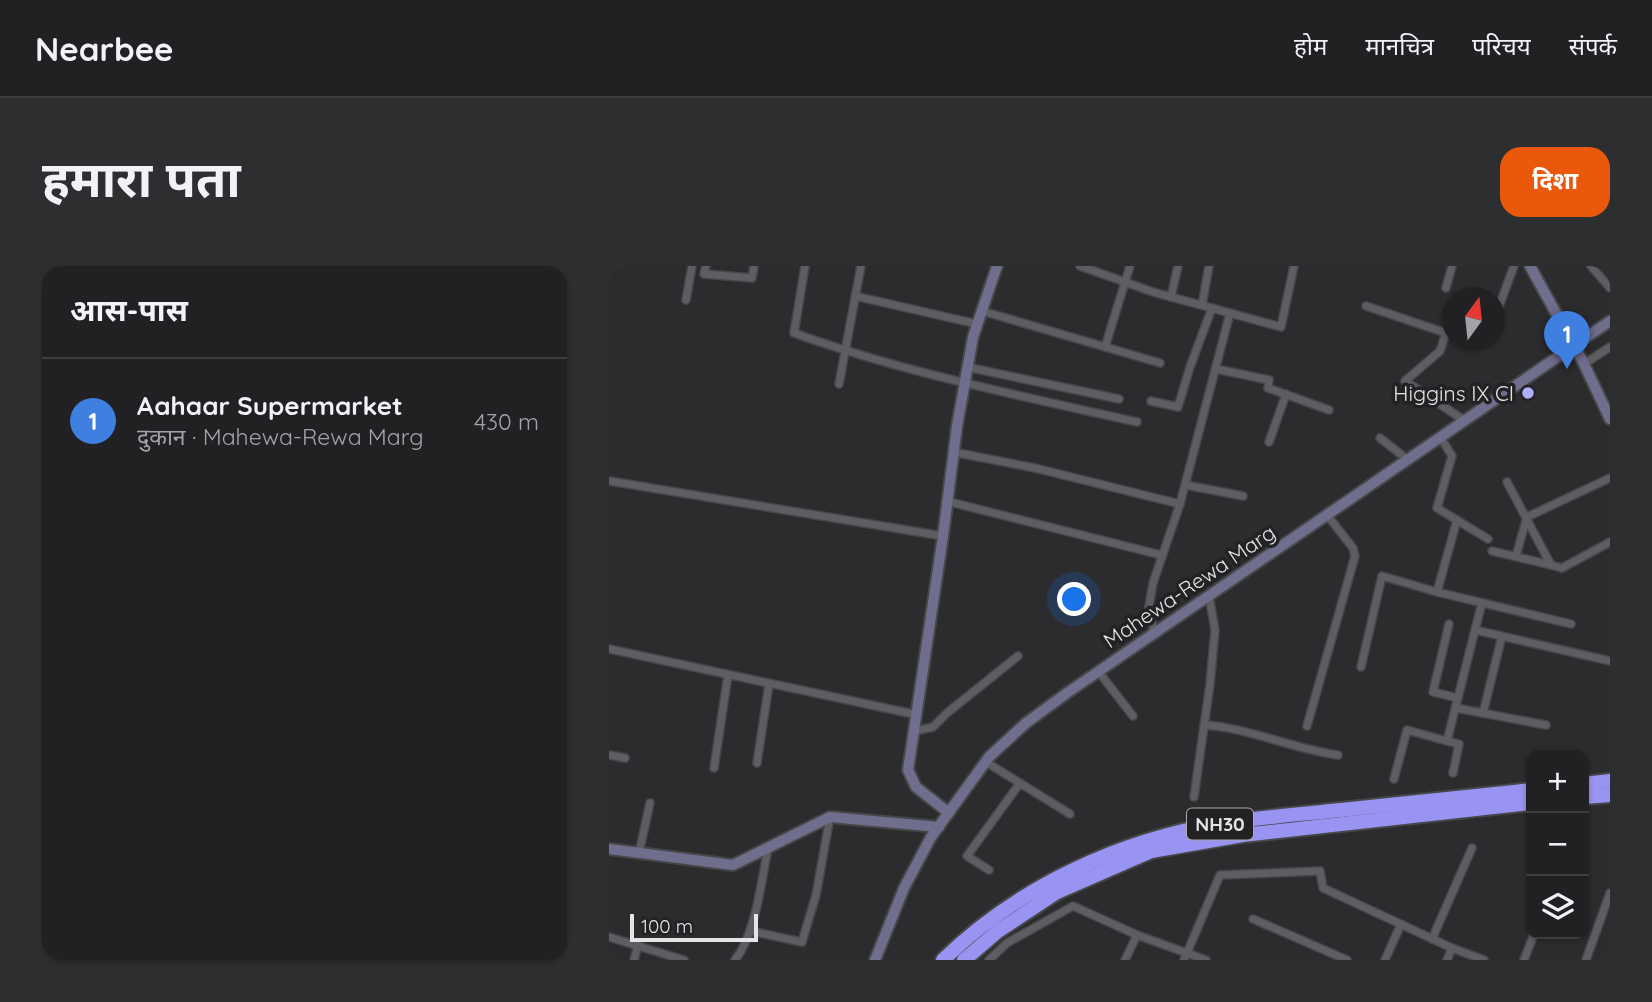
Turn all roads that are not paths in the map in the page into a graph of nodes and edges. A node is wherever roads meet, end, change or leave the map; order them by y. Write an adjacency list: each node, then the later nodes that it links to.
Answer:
1 (692, 266): 22 (street)
2 (706, 266): 3 (street)
3 (754, 266)
4 (805, 266): 33 (street)
5 (861, 266): 20 (street)
6 (997, 266): 26 (street)
7 (1080, 266): 16 (street)
8 (1130, 266): 16 (street)
9 (1178, 266): 21 (street)
10 (1209, 266): 23 (street)
11 (1294, 266): 27 (street)
12 (1452, 266): 17 (street)
13 (1514, 266): 19 (street)
14 (1530, 266): 31 (street)
15 (1591, 266): 18 (street)
16 (1126, 282): 21 (street); 30 (street)
17 (1446, 287)
18 (1610, 288)
19 (1505, 290)
20 (855, 296): 29 (street); 33 (street)
21 (1171, 297): 23 (street)
22 (686, 300)
23 (1202, 305): 25 (street)
24 (1366, 306): 45 (street)
25 (1212, 308): 27 (street); 42 (street)
26 (982, 312): 29 (street); 30 (street)
27 (1230, 313): 37 (street)
28 (1610, 321): 31 (street, Mahewa-Rewa Marg)
29 (978, 324): 36 (street)
30 (1105, 346): 34 (street)
31 (1574, 346): 35 (street); 45 (street, Mahewa-Rewa Marg)
32 (1610, 346): 35 (street)
33 (845, 351): 38 (street); 39 (street)
34 (1160, 363)
35 (1584, 364): 44 (street)
36 (967, 367): 38 (street); 41 (street)
37 (1216, 369): 40 (street); 55 (street)
38 (964, 383): 46 (street); 50 (street)
39 (839, 384)
40 (1286, 394): 43 (street); 49 (street)
41 (1119, 399)
42 (1151, 401)
43 (1329, 410)
44 (1610, 419)
45 (1465, 421): 48 (street, Mahewa-Rewa Marg)
46 (1137, 422)
47 (1380, 438): 51 (street)
48 (1441, 438): 51 (street, Mahewa-Rewa Marg); 61 (street)
49 (1269, 442)
50 (953, 452): 57 (street); 58 (street)
51 (1408, 460): 59 (street, Mahewa-Rewa Marg)
52 (1610, 478): 60 (street)
53 (609, 481): 62 (street)
54 (1507, 482): 60 (street)
55 (1186, 485): 56 (street); 58 (street)
56 (1243, 496)
57 (946, 501): 62 (street); 66 (street)
58 (1180, 504): 66 (street)
59 (1327, 515): 70 (street, Mahewa-Rewa Marg); 91 (street)
60 (1527, 517): 67 (street); 68 (street)
61 (1457, 520): 63 (street); 69 (street)
62 (943, 536): 87 (street)
63 (1488, 540)
64 (1610, 542): 68 (street)
65 (1492, 551): 67 (street)
66 (1161, 555): 75 (street)
67 (1515, 556): 68 (street)
68 (1551, 565)
69 (1437, 592): 71 (street); 80 (street)
70 (1209, 596): 75 (street, Mahewa-Rewa Marg); 89 (street)
71 (1482, 603): 73 (street); 74 (street)
72 (1449, 624): 84 (street)
73 (1571, 624)
74 (1475, 630): 76 (street); 84 (street)
75 (1154, 633): 81 (street, Mahewa-Rewa Marg)
76 (1502, 636): 79 (street); 86 (street)
77 (609, 649): 82 (street)
78 (1018, 656): 92 (street)
79 (1610, 661)
80 (1361, 667)
81 (1098, 671): 88 (street); 97 (street, Mahewa-Rewa Marg)
82 (728, 675): 83 (street); 99 (street)
83 (769, 684): 87 (street); 98 (street)
84 (1458, 698): 85 (street)
85 (1456, 708): 86 (street); 93 (street)
86 (1483, 713): 90 (street)
87 (918, 715): 92 (street)
88 (1133, 716)
89 (1204, 725): 95 (street); 108 (street)
90 (1546, 725)
91 (1307, 726)
92 (915, 731): 111 (street)
93 (1447, 741): 100 (street); 101 (street)
94 (609, 755): 96 (street)
95 (1338, 755)
96 (625, 758)
97 (986, 762): 103 (street); 111 (street, Mahewa-Rewa Marg)
98 (757, 763)
99 (715, 768)
100 (1453, 773)
101 (1394, 779)
102 (1610, 781): 104 (highway)
103 (1020, 783): 112 (street); 119 (street)
104 (1589, 783)
105 (1526, 791): 135 (highway, NH30)
106 (1610, 794): 107 (highway)
107 (1589, 796)
108 (1194, 797)
109 (650, 803): 118 (street)
110 (1526, 804): 136 (highway, NH30)
111 (949, 813): 114 (street, Mahewa-Rewa Marg)
112 (1070, 814)
113 (830, 817): 114 (street); 117 (street); 123 (street)
114 (939, 827): 134 (street, Mahewa-Rewa Marg)
115 (1472, 848): 126 (street)
116 (609, 849): 118 (street)
117 (768, 849): 118 (street); 123 (street)
118 (639, 853)
119 (989, 870)
120 (1610, 893): 146 (street)
121 (1253, 919): 141 (street)
122 (1401, 924): 126 (street); 130 (street); 142 (street)
123 (750, 931): 133 (street)
124 (1137, 935): 130 (street); 137 (street); 138 (street)
125 (609, 937): 128 (street)
126 (1432, 939): 129 (street)
127 (1532, 939): 145 (street)
128 (638, 945): 131 (street); 132 (street)
129 (1452, 948): 143 (street); 144 (street)
130 (1187, 952): 139 (street); 140 (street)
131 (634, 960)
132 (684, 960)
133 (735, 960)
134 (875, 960)
135 (943, 960)
136 (964, 960)
137 (989, 960)
138 (1125, 960)
139 (1184, 960)
140 (1206, 960)
141 (1347, 960)
142 (1385, 960)
143 (1447, 960)
144 (1483, 960)
145 (1524, 960)
146 (1586, 960)

